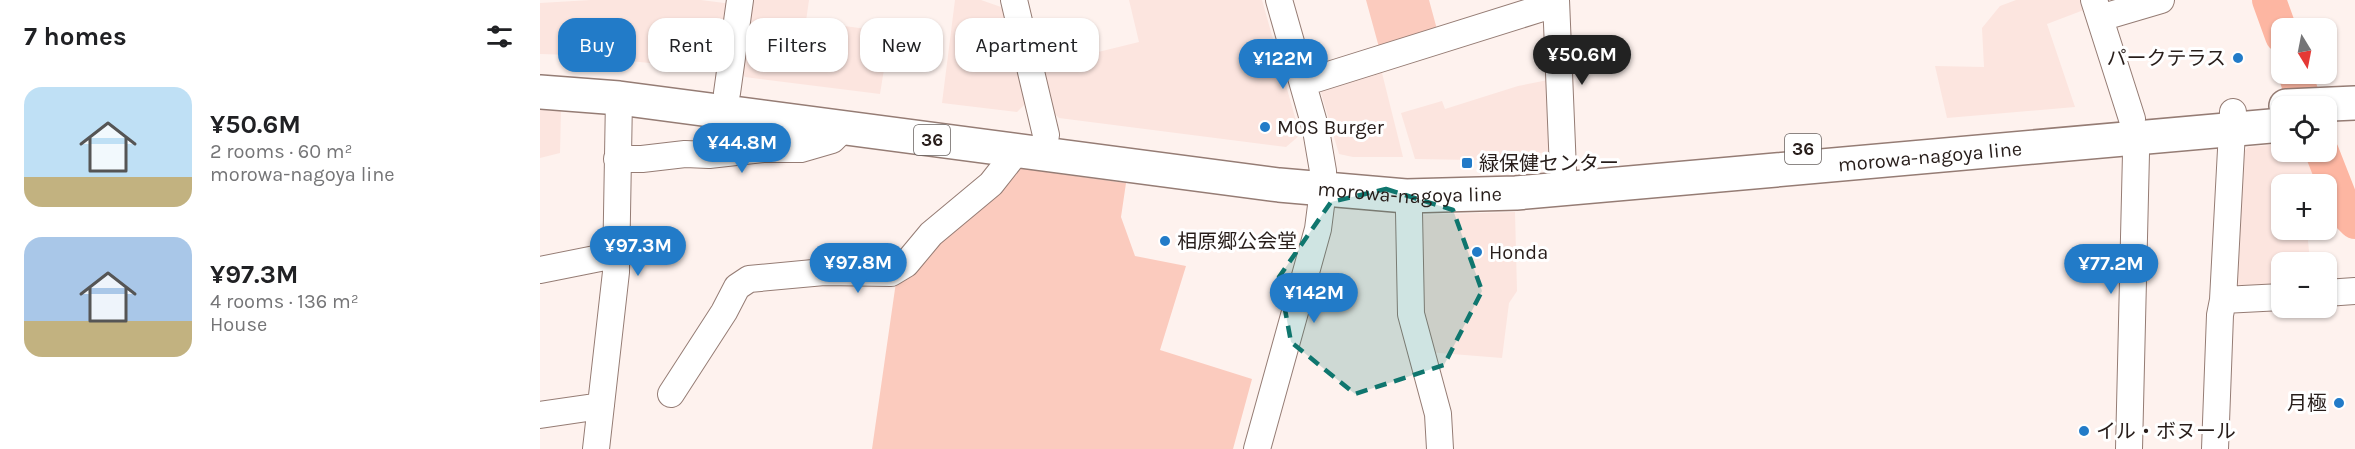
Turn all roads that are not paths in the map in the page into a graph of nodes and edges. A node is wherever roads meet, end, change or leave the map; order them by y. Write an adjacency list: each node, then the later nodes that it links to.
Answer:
1 (740, 0): 10 (street)
2 (1014, 0): 20 (street)
3 (1279, 0): 8 (street)
4 (2161, 0): 6 (street)
5 (1556, 2): 8 (street); 23 (street)
6 (2097, 9): 19 (street)
7 (540, 72): 10 (main road, morowa-nagoya line / 36)
8 (1303, 83): 24 (street)
9 (540, 92): 11 (main road, morowa-nagoya line / 36)
10 (727, 93): 20 (main road, morowa-nagoya line / 36)
11 (619, 98): 18 (main road, morowa-nagoya line / 36); 22 (street)
12 (2355, 103): 13 (main road, morowa-nagoya line / 36)
13 (2337, 106)
14 (2271, 115): 17 (main road, morowa-nagoya line / 36)
15 (2337, 116): 16 (main road, morowa-nagoya line / 36)
16 (2355, 119)
17 (2233, 121): 19 (main road, morowa-nagoya line / 36); 31 (street)
18 (844, 128): 21 (main road, morowa-nagoya line / 36); 22 (street)
19 (2133, 129): 23 (main road, morowa-nagoya line / 36); 25 (main road, morowa-nagoya line / 36); 38 (street)
20 (1046, 135): 24 (main road, morowa-nagoya line / 36)
21 (1017, 151): 24 (main road, morowa-nagoya line / 36); 32 (street)
22 (617, 159): 26 (street)
23 (1563, 170): 24 (main road, morowa-nagoya line / 36)
24 (1323, 180): 25 (main road, morowa-nagoya line / 36); 36 (street)
25 (1411, 196): 37 (street)
26 (615, 255): 27 (street); 33 (street)
27 (540, 270)
28 (2355, 291): 29 (street)
29 (2337, 292)
30 (2271, 298): 31 (street)
31 (2223, 300): 39 (street)
32 (671, 394)
33 (601, 406): 34 (street); 35 (street)
34 (540, 415)
35 (596, 449)
36 (1257, 449)
37 (1440, 449)
38 (2129, 449)
39 (2215, 449)

